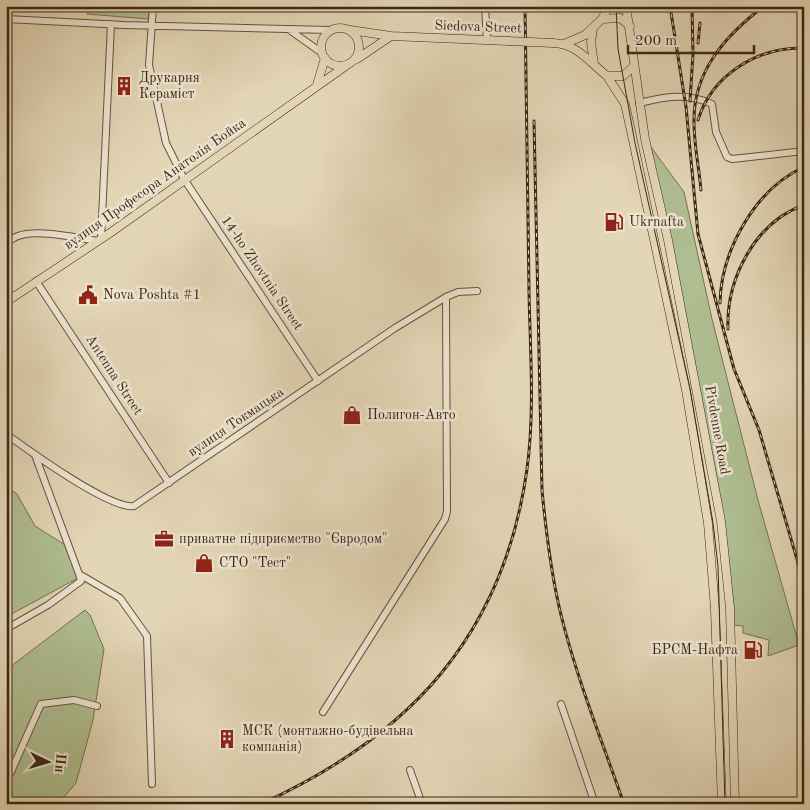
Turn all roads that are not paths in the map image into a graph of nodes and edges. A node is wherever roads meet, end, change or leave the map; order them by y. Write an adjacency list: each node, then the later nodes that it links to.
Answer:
1 (153, 6): 8 (street, 14-ho Zhovtnia Street)
2 (485, 6): 15 (street)
3 (609, 6): 6 (main road)
4 (626, 6): 9 (main road)
5 (6, 19): 7 (street)
6 (602, 19): 9 (main road); 10 (main road)
7 (112, 24): 8 (street); 27 (street)
8 (150, 26): 11 (street); 25 (street, 14-ho Zhovtnia Street)
9 (630, 26): 20 (main road)
10 (593, 29): 16 (main road); 19 (main road)
11 (290, 30): 12 (street); 17 (street)
12 (331, 30): 13 (main road); 17 (main road)
13 (350, 30): 14 (main road, Siedova Street); 18 (main road)
14 (391, 36): 15 (main road, Siedova Street); 18 (main road)
15 (487, 40): 16 (main road, Siedova Street, bridge)
16 (564, 44): 19 (main road, Siedova Street)
17 (324, 56): 18 (main road); 22 (main road)
18 (349, 63): 22 (main road, вулиця Професора Анатолія Бойка)
19 (594, 65): 21 (main road)
20 (634, 66): 21 (main road); 23 (main road, Pivdenne Road)
21 (607, 76): 46 (main road, Pivdenne Road)
22 (317, 85): 25 (main road, вулиця Професора Анатолія Бойка)
23 (639, 102): 24 (street); 47 (main road, Pivdenne Road)
24 (804, 151)
25 (184, 179): 27 (main road, вулиця Професора Анатолія Бойка); 32 (street, 14-ho Zhovtnia Street)
26 (11, 240): 27 (street)
27 (100, 240): 28 (main road, вулиця Професора Анатолія Бойка)
28 (36, 281): 31 (main road, вулиця Професора Анатолія Бойка); 35 (street, Antenna Street)
29 (477, 291): 30 (street, вулиця Токмацька)
30 (446, 297): 32 (street, вулиця Токмацька); 40 (street)
31 (6, 302)
32 (318, 381): 35 (street, вулиця Токмацька)
33 (6, 434): 34 (street)
34 (35, 455): 35 (street, вулиця Токмацька); 36 (street)
35 (169, 483)
36 (79, 574): 37 (street); 43 (street)
37 (6, 629)
38 (561, 704): 45 (street)
39 (97, 706): 42 (street)
40 (323, 712)
41 (410, 770): 44 (street)
42 (6, 774)
43 (152, 784)
44 (422, 804)
45 (596, 804)
46 (722, 804)
47 (736, 804)

